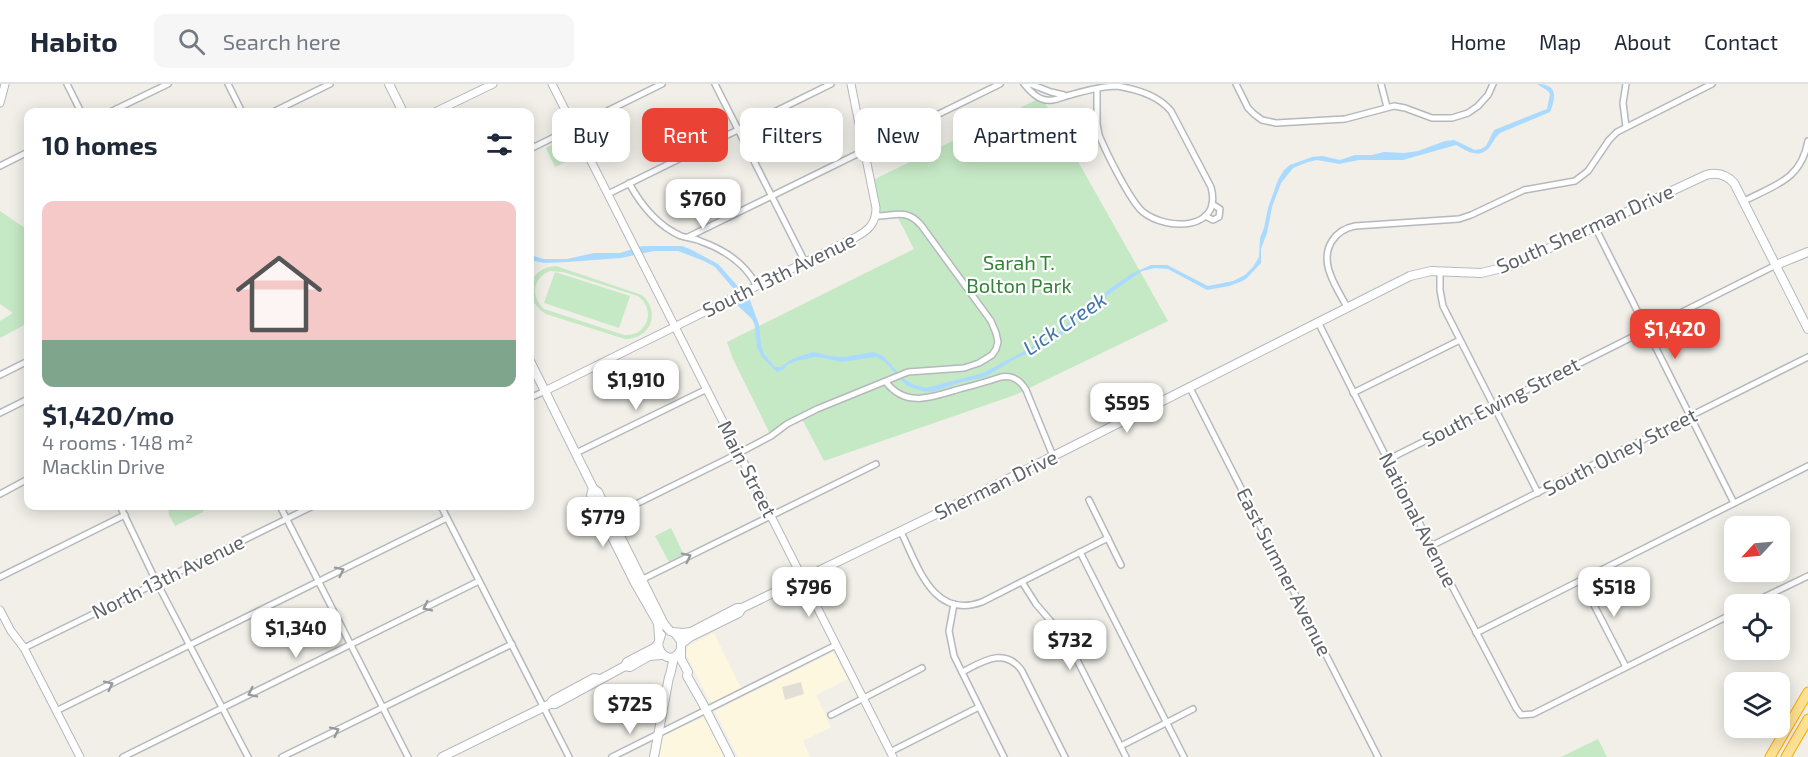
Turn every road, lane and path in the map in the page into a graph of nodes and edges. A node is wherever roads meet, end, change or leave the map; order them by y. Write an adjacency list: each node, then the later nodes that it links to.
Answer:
1 (5, 84): 24 (street)
2 (67, 84): 26 (street)
3 (168, 84): 27 (street)
4 (228, 84): 28 (street)
5 (330, 84): 29 (street)
6 (389, 84): 30 (main road)
7 (493, 84): 31 (street)
8 (552, 84): 32 (street, Main Street)
9 (662, 84): 33 (street)
10 (715, 84): 37 (street)
11 (831, 84): 37 (street)
12 (852, 84): 34 (street)
13 (1000, 84): 35 (street)
14 (1024, 84): 23 (street)
15 (1030, 84): 23 (street)
16 (1237, 84): 25 (street)
17 (1381, 84): 25 (street)
18 (1493, 84): 25 (street)
19 (1626, 84): 36 (street)
20 (1712, 84): 36 (street)
21 (1136, 87): 22 (street); 50 (street)
22 (1097, 89): 23 (street); 52 (street)
23 (1069, 95)
24 (0, 104)
25 (1387, 107)
26 (79, 108)
27 (118, 108)
28 (240, 108)
29 (281, 108)
30 (402, 108)
31 (443, 108)
32 (564, 108)
33 (614, 108)
34 (857, 108)
35 (941, 113)
36 (1626, 127): 60 (street)
37 (738, 130): 46 (street); 48 (street)
38 (552, 138): 40 (street)
39 (1808, 141): 49 (street)
40 (534, 147)
41 (24, 154): 45 (street)
42 (855, 155): 48 (street)
43 (592, 162): 47 (street, Main Street)
44 (867, 162): 51 (street)
45 (0, 166)
46 (629, 183): 47 (street); 54 (street)
47 (608, 194): 62 (street, Main Street)
48 (771, 196): 54 (street); 56 (street)
49 (1744, 201): 53 (main road, South Sherman Drive); 57 (main road)
50 (1212, 204): 52 (street); 52 (street)
51 (876, 216): 56 (street, South 13th Avenue); 70 (street)
52 (1205, 216)
53 (1595, 227): 58 (main road, South Sherman Drive); 64 (street)
54 (688, 237): 59 (street)
55 (1808, 252): 57 (main road)
56 (805, 262): 59 (street, South 13th Avenue)
57 (1776, 264): 63 (main road); 64 (street, South Ewing Street)
58 (1440, 271): 60 (main road, South Sherman Drive); 65 (street)
59 (754, 288): 62 (street, South 13th Avenue)
60 (1347, 307): 61 (main road, Sherman Drive)
61 (1318, 322): 71 (main road, Sherman Drive); 74 (street, National Avenue)
62 (675, 326): 72 (street, Main Street); 73 (street)
63 (1808, 328)
64 (1646, 330): 77 (street, South Ewing Street); 79 (street)
65 (1460, 340): 74 (street); 77 (street)
66 (1808, 357): 79 (street, South Olney Street)
67 (24, 363): 69 (street)
68 (534, 369): 73 (main road)
69 (0, 375)
70 (886, 382): 81 (street); 82 (street)
71 (1190, 388): 82 (main road, Sherman Drive); 164 (street, East Sumner Avenue)
72 (707, 389): 80 (street); 81 (street, Main Street)
73 (545, 391): 75 (street); 80 (main road)
74 (1353, 393): 83 (street, National Avenue)
75 (534, 396)
76 (24, 401): 78 (street)
77 (1494, 406): 83 (street, South Ewing Street); 88 (street)
78 (0, 413)
79 (1690, 417): 88 (street, South Olney Street); 91 (street)
80 (576, 453): 87 (main road)
81 (740, 453): 97 (street, Main Street); 100 (street)
82 (1053, 456): 101 (main road, Sherman Drive)
83 (1387, 460): 103 (street, National Avenue)
84 (876, 464): 97 (street)
85 (1808, 466): 91 (street)
86 (24, 481): 89 (street)
87 (592, 488): 100 (main road); 111 (main road)
88 (1538, 493): 103 (street, South Olney Street)
89 (0, 494)
90 (1089, 500): 102 (street)
91 (1734, 503): 109 (street)
92 (122, 510): 96 (street)
93 (282, 510): 98 (street)
94 (304, 510): 98 (street, North 13th Avenue)
95 (443, 510): 99 (street)
96 (125, 515): 107 (street); 112 (street)
97 (771, 515): 108 (street, Main Street); 111 (street, one-way to 97)
98 (286, 518): 112 (street, North 13th Avenue); 113 (street)
99 (447, 518): 110 (street); 113 (street, one-way to 99)
100 (608, 518): 111 (main road)
101 (901, 532): 108 (main road, Sherman Drive); 116 (street)
102 (1108, 538): 104 (street); 105 (street)
103 (1431, 546): 121 (street, National Avenue)
104 (1080, 552): 114 (street); 146 (street)
105 (1121, 565)
106 (1808, 576): 115 (street)
107 (0, 577)
108 (803, 580): 117 (main road, Sherman Drive); 126 (street, Main Street)
109 (1581, 580): 121 (street); 130 (street)
110 (479, 581): 123 (street); 125 (street, one-way to 125)
111 (638, 581): 120 (main road); 122 (main road)
112 (157, 582): 124 (street); 127 (street, North 13th Avenue)
113 (318, 582): 124 (street); 125 (street)
114 (1022, 582): 116 (street); 148 (street)
115 (1771, 594)
116 (954, 604): 132 (street)
117 (742, 608): 120 (main road); 128 (main road)
118 (0, 610): 127 (street)
119 (1724, 618): 130 (street)
120 (673, 632): 122 (main road); 128 (main road)
121 (1476, 633): 130 (street, National Avenue)
122 (659, 641): 128 (main road); 129 (main road)
123 (512, 644): 137 (street); 139 (street)
124 (190, 645): 140 (street); 143 (street, one-way to 124)
125 (351, 645): 139 (street); 140 (street, one-way to 140)
126 (836, 645): 136 (street, Main Street); 142 (street)
127 (24, 648): 143 (street)
128 (672, 655): 129 (main road); 133 (main road); 134 (main road)
129 (625, 666): 137 (main road)
130 (1626, 667)
131 (922, 668): 136 (street)
132 (962, 672): 138 (street); 161 (street)
133 (688, 677): 134 (main road); 142 (main road)
134 (668, 679): 147 (main road)
135 (1808, 692): 165 (highway)
136 (863, 698): 144 (street); 149 (street, Main Street)
137 (547, 706): 155 (main road); 156 (street)
138 (979, 706): 149 (street); 160 (street)
139 (382, 707): 153 (street, one-way to 139); 154 (street)
140 (222, 708): 151 (street); 152 (street)
141 (1193, 709): 146 (street)
142 (707, 710): 147 (street); 159 (main road)
143 (56, 711): 150 (street)
144 (831, 715)
145 (1808, 719): 166 (highway)
146 (1167, 722): 148 (street); 163 (street)
147 (659, 734): 157 (street); 158 (main road)
148 (1121, 746): 162 (street)
149 (892, 755)
150 (80, 757)
151 (123, 757)
152 (248, 757)
153 (282, 757)
154 (408, 757)
155 (442, 757)
156 (569, 757)
157 (612, 757)
158 (654, 757)
159 (730, 757)
160 (1004, 757)
161 (1065, 757)
162 (1126, 757)
163 (1184, 757)
164 (1378, 757)
165 (1770, 757)
166 (1786, 757)

